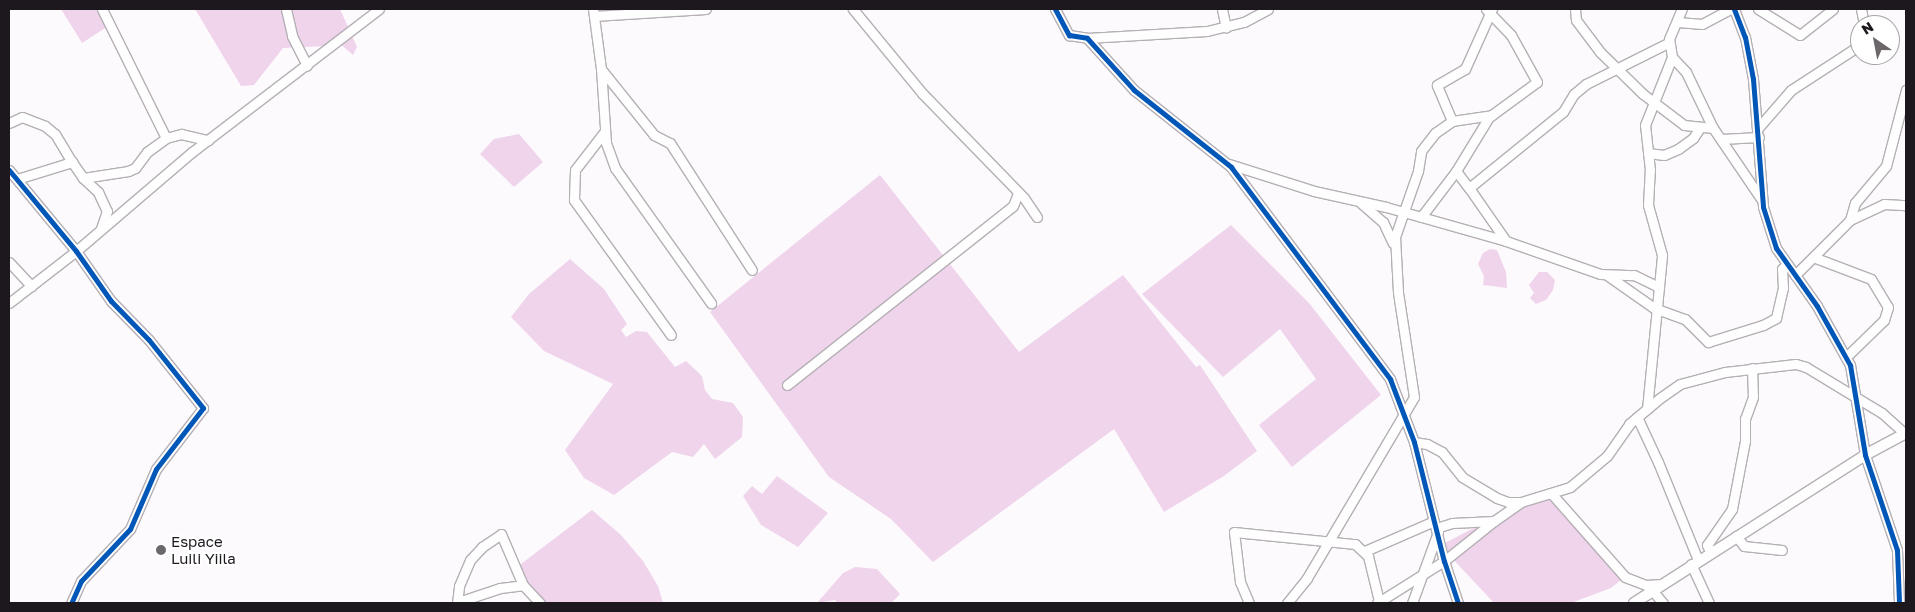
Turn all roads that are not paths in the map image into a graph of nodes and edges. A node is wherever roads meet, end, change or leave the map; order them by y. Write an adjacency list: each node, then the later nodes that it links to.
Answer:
1 (102, 9): 36 (street)
2 (286, 9): 24 (street)
3 (379, 9): 24 (street)
4 (698, 9): 5 (street); 17 (street)
5 (706, 9)
6 (852, 9): 47 (street)
7 (1055, 9): 20 (street)
8 (1222, 9): 19 (street)
9 (1268, 9): 19 (street)
10 (1575, 9): 25 (street)
11 (1682, 9): 18 (street)
12 (1730, 9): 18 (street)
13 (1734, 9): 35 (street)
14 (1758, 9): 15 (street)
15 (1833, 9)
16 (1489, 10): 29 (street); 30 (street)
17 (593, 12): 26 (street)
18 (1678, 22): 21 (street)
19 (1226, 28): 20 (street)
20 (1087, 38): 41 (street)
21 (1668, 43): 23 (street); 25 (street)
22 (1850, 52): 35 (street)
23 (1672, 57): 28 (street); 32 (street)
24 (307, 65): 38 (street)
25 (1615, 67): 28 (street); 46 (street)
26 (601, 68): 34 (street); 62 (street)
27 (1906, 90): 54 (street)
28 (1653, 101): 33 (street); 39 (street)
29 (1492, 114): 30 (street); 43 (street)
30 (1452, 121): 51 (street)
31 (9, 123): 40 (street)
32 (1713, 128): 33 (street); 37 (street)
33 (1699, 129): 39 (street)
34 (605, 131): 67 (street); 70 (street)
35 (1759, 133): 37 (street); 48 (street)
36 (166, 138): 38 (street); 44 (street)
37 (1721, 139): 48 (street)
38 (208, 140): 55 (street)
39 (1648, 154): 66 (street)
40 (72, 162): 44 (street); 45 (street)
41 (1226, 162): 49 (street); 76 (street)
42 (9, 170): 45 (street)
43 (1456, 171): 46 (street); 53 (street)
44 (83, 178): 55 (street)
45 (17, 179): 58 (street)
46 (1468, 188): 56 (street)
47 (1018, 193): 52 (street); 73 (street)
48 (1762, 200): 61 (street)
49 (1360, 203): 51 (street); 57 (street)
50 (1906, 205): 54 (street)
51 (1402, 211): 53 (street); 57 (street)
52 (1037, 217)
53 (1421, 217): 56 (street)
54 (1850, 220): 59 (street)
55 (99, 232): 58 (street)
56 (1506, 241): 63 (street)
57 (1394, 245): 76 (street)
58 (76, 251): 65 (street); 97 (street)
59 (1814, 257): 64 (street); 71 (street)
60 (9, 262): 65 (street)
61 (1786, 265): 64 (street); 69 (street)
62 (752, 270)
63 (1606, 275): 66 (street); 69 (street)
64 (1795, 276): 71 (street)
65 (31, 286): 68 (street)
66 (1659, 287): 69 (street)
67 (711, 302)
68 (9, 303)
69 (1658, 310): 75 (street)
70 (671, 335)
71 (1846, 357): 74 (street)
72 (1752, 368): 74 (street); 75 (street); 89 (street)
73 (787, 385)
74 (1854, 395): 78 (street); 80 (street)
75 (1647, 409): 77 (street)
76 (1405, 415): 79 (street); 86 (street)
77 (1637, 417): 81 (street); 91 (street)
78 (1906, 434): 80 (street)
79 (1414, 442): 82 (street); 84 (street)
80 (1864, 455): 85 (street); 107 (street)
81 (1551, 493): 82 (street); 93 (street)
82 (1521, 502): 83 (street)
83 (1494, 521): 84 (street); 90 (street)
84 (1436, 527): 88 (street); 90 (street); 92 (street)
85 (1736, 536): 87 (street); 89 (street)
86 (1326, 541): 88 (street); 100 (street); 101 (street)
87 (1782, 550)
88 (1365, 551): 96 (street)
89 (1711, 552): 91 (street)
90 (1444, 562): 92 (street); 103 (street)
91 (1694, 562): 93 (street); 106 (street)
92 (1421, 576): 96 (street); 102 (street)
93 (1662, 584): 95 (street)
94 (522, 585): 98 (street); 98 (street); 99 (street)
95 (1652, 590): 104 (street); 105 (street)
96 (1378, 602)
97 (71, 603)
98 (457, 603)
99 (540, 603)
100 (1248, 603)
101 (1287, 603)
102 (1412, 603)
103 (1458, 603)
104 (1634, 603)
105 (1663, 603)
106 (1709, 603)
107 (1899, 603)

